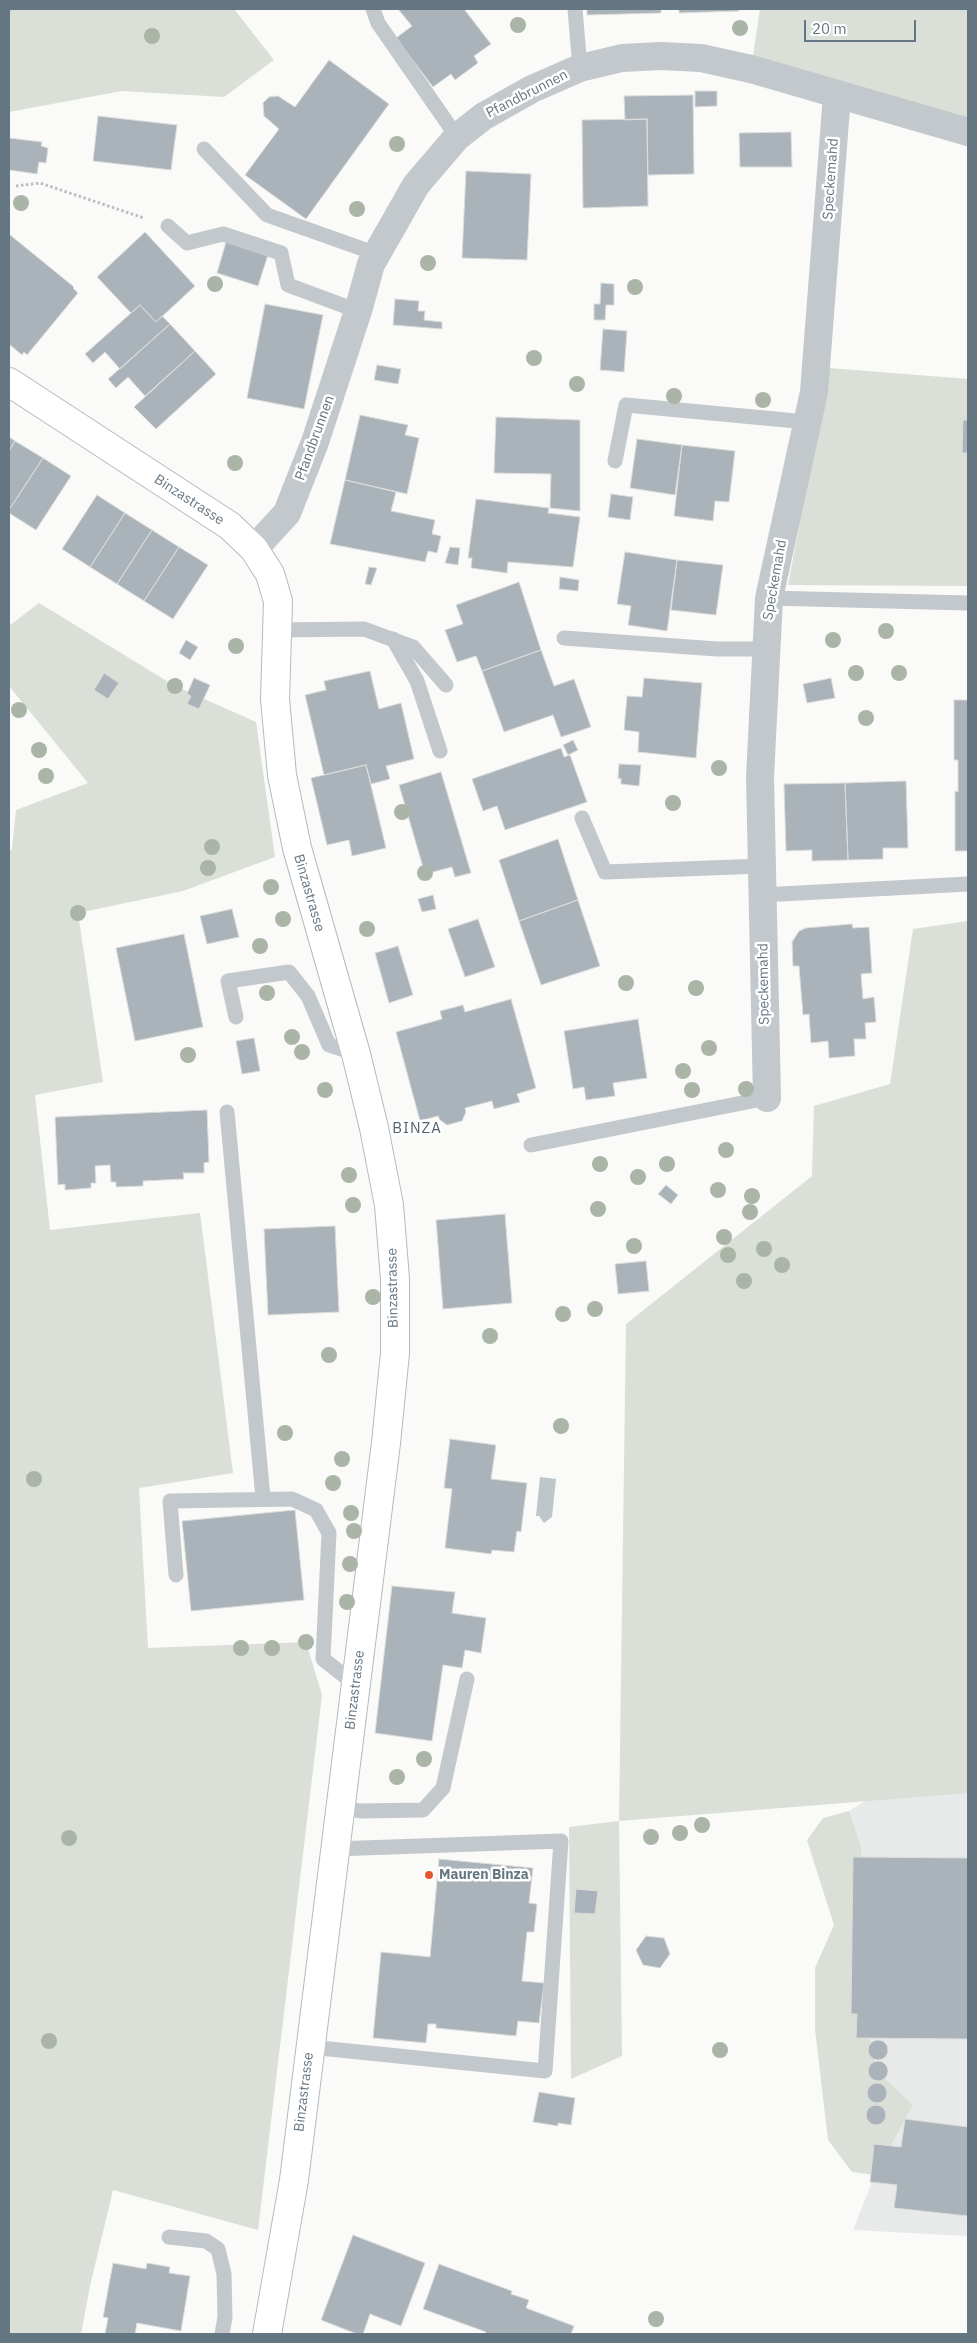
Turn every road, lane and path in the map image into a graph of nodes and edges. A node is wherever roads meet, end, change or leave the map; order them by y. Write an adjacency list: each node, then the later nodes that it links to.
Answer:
1 (372, 9): 6 (lane)
2 (575, 9): 3 (lane)
3 (580, 68): 4 (street, Pfandbrunnen); 6 (street, Pfandbrunnen)
4 (837, 96): 5 (street, Pfandbrunnen); 13 (street, Speckemahd)
5 (968, 132)
6 (457, 137): 10 (street, Pfandbrunnen)
7 (204, 149): 10 (lane)
8 (16, 186): 9 (path)
9 (168, 226): 11 (lane)
10 (377, 254): 11 (street, Pfandbrunnen)
11 (358, 311): 15 (street, Pfandbrunnen)
12 (9, 382): 15 (street, Binzastrasse)
13 (807, 422): 14 (lane); 16 (street, Speckemahd)
14 (615, 461)
15 (254, 548): 18 (street, Binzastrasse)
16 (769, 598): 17 (lane); 21 (street, Speckemahd)
17 (968, 603)
18 (277, 630): 20 (lane); 29 (street, Binzastrasse)
19 (564, 638): 21 (lane)
20 (393, 639): 22 (lane); 23 (lane)
21 (766, 649): 25 (street, Speckemahd)
22 (446, 685)
23 (440, 751)
24 (582, 818): 25 (lane)
25 (761, 866): 27 (street, Speckemahd)
26 (968, 884): 27 (lane)
27 (762, 895): 30 (street, Speckemahd)
28 (236, 1016): 29 (lane)
29 (356, 1054): 36 (street, Binzastrasse)
30 (767, 1098): 32 (lane)
31 (227, 1112): 33 (lane)
32 (531, 1145)
33 (262, 1498): 34 (lane); 36 (lane)
34 (176, 1575)
35 (467, 1678): 37 (lane)
36 (356, 1685): 37 (street, Binzastrasse)
37 (340, 1808): 38 (street, Binzastrasse)
38 (334, 1849): 39 (street, Binzastrasse); 39 (lane)
39 (310, 2047): 42 (street, Binzastrasse)
40 (169, 2237): 41 (lane)
41 (222, 2334)
42 (267, 2334)

